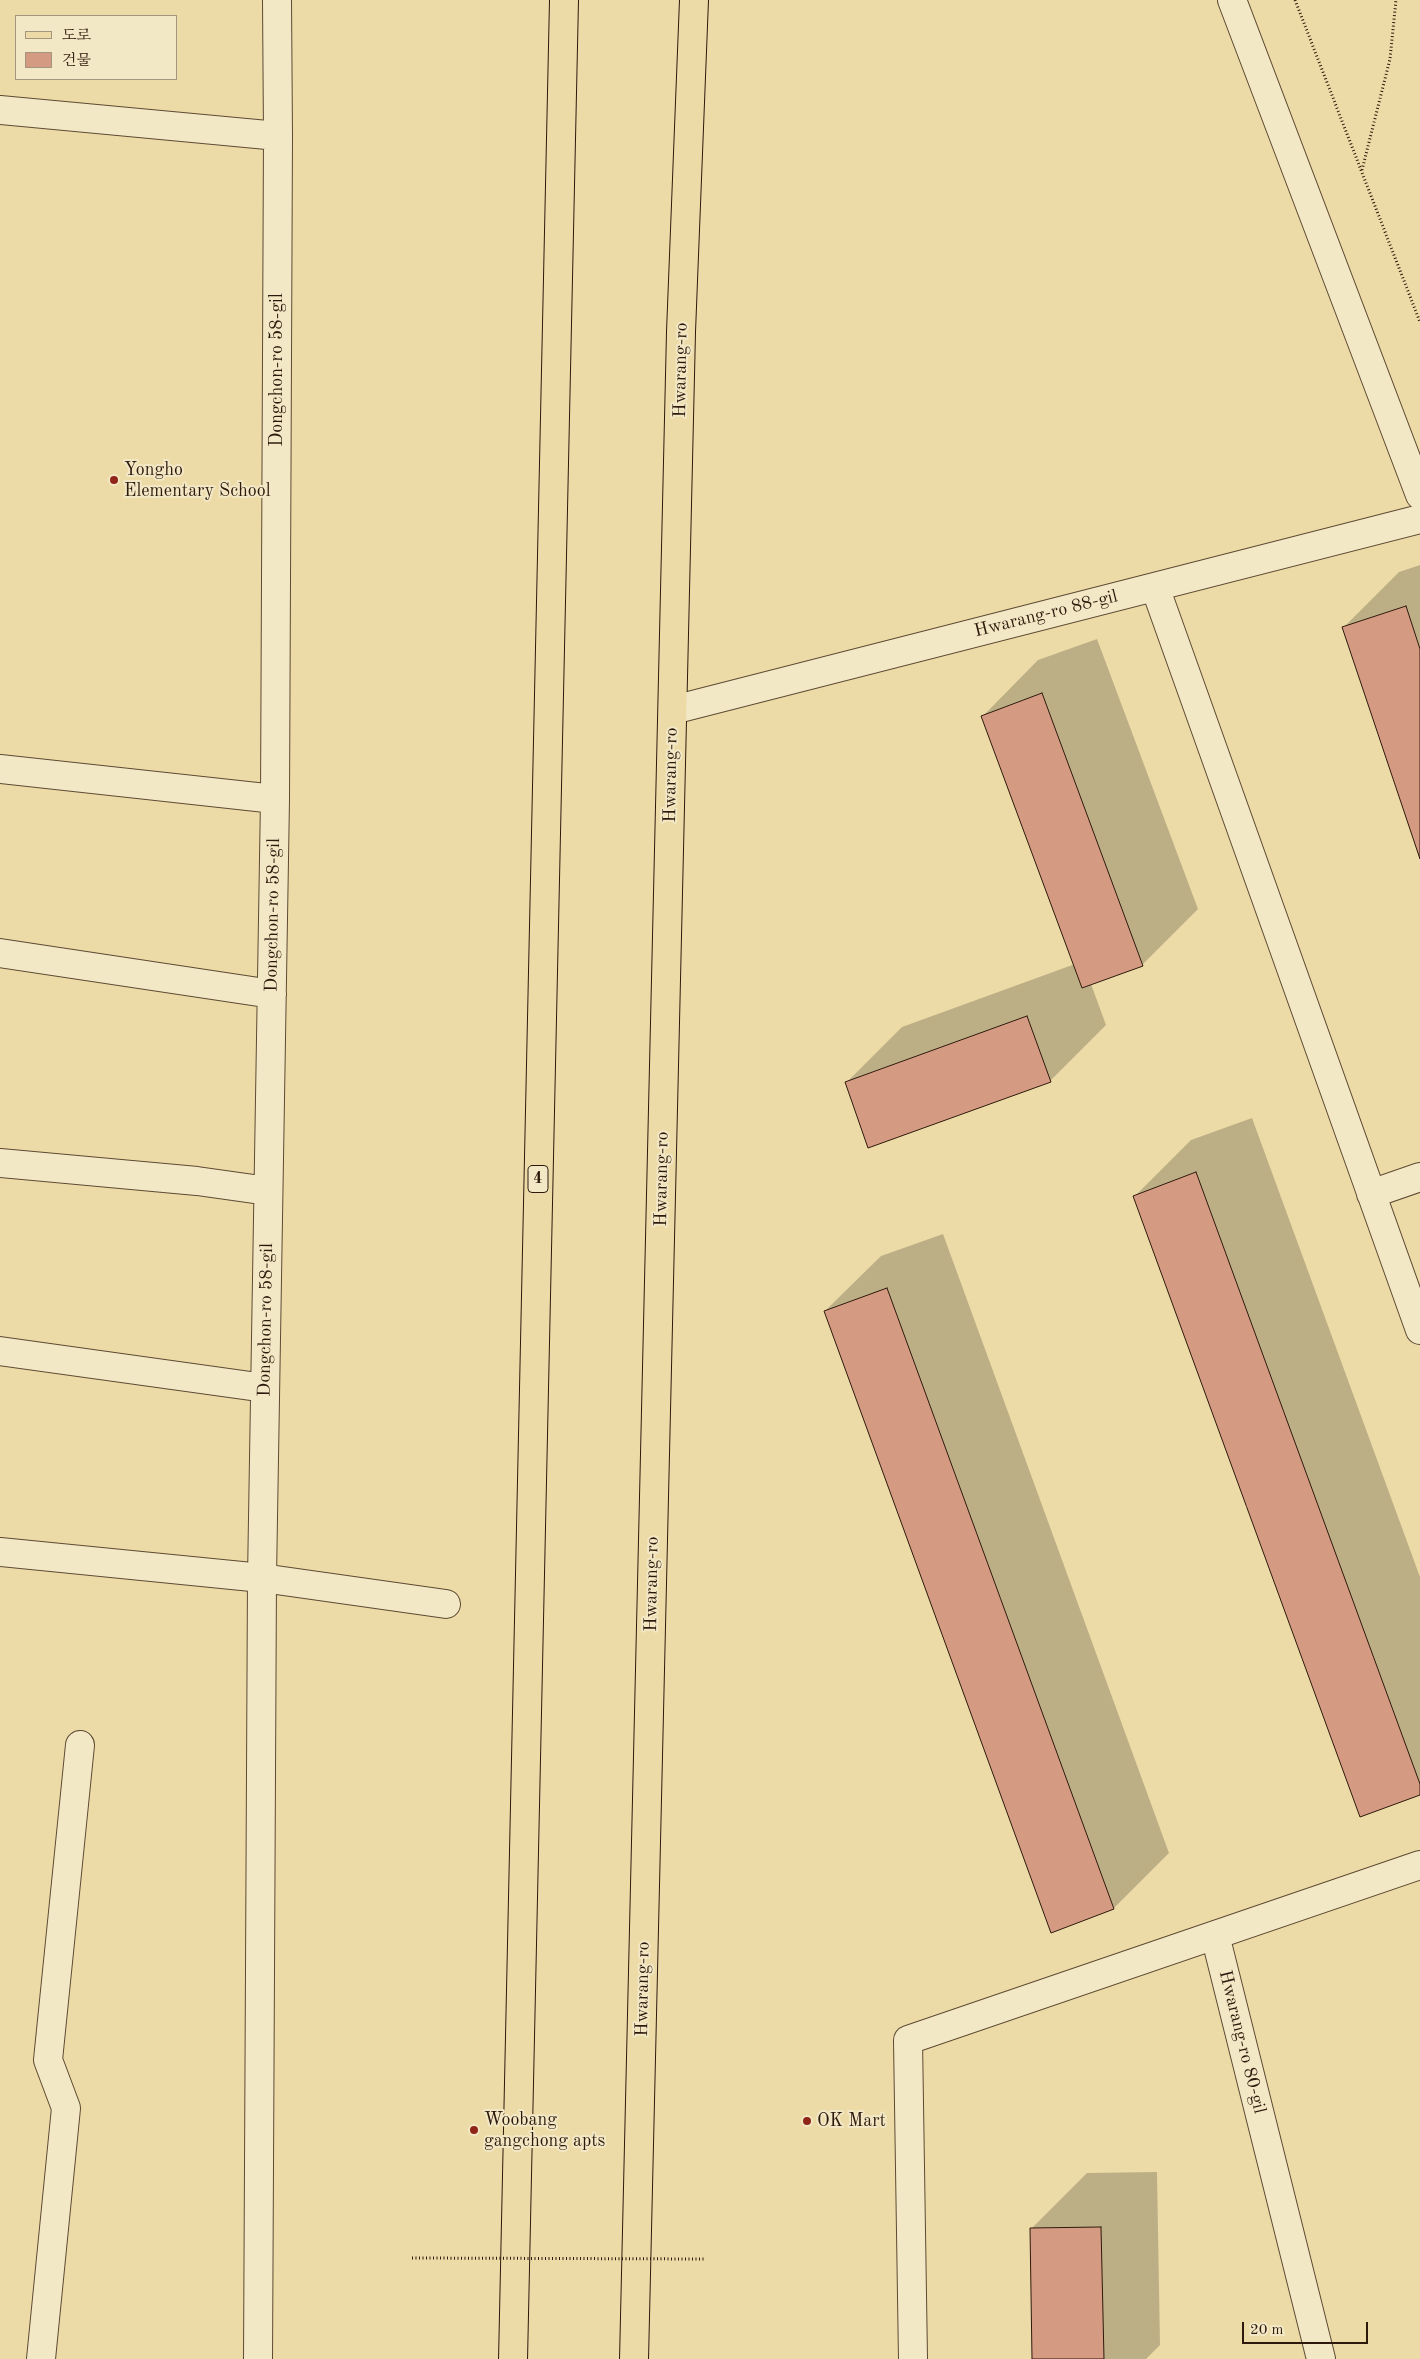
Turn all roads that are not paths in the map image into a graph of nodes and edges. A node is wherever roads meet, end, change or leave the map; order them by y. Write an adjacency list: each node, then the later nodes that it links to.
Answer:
1 (277, 0): 6 (street, Dongchon-ro 58-gil)
2 (564, 0): 30 (main road, 4)
3 (694, 0): 10 (main road, Hwarang-ro)
4 (1232, 0): 7 (street)
5 (0, 110): 6 (street)
6 (278, 136): 12 (street, Dongchon-ro 58-gil)
7 (1420, 495)
8 (1420, 519): 9 (street, Hwarang-ro 88-gil)
9 (1155, 586): 10 (street, Hwarang-ro 88-gil); 18 (street)
10 (673, 710): 31 (main road, Hwarang-ro)
11 (0, 769): 12 (street)
12 (275, 799): 14 (street, Dongchon-ro 58-gil)
13 (0, 953): 14 (street)
14 (272, 994): 17 (street, Dongchon-ro 58-gil)
15 (0, 1163): 17 (street)
16 (1420, 1177): 18 (street)
17 (268, 1191): 21 (street, Dongchon-ro 58-gil)
18 (1371, 1194): 19 (street)
19 (1420, 1330)
20 (0, 1351): 21 (street)
21 (265, 1388): 23 (street, Dongchon-ro 58-gil)
22 (0, 1552): 23 (street)
23 (262, 1578): 24 (street); 29 (street, Dongchon-ro 58-gil)
24 (446, 1604)
25 (80, 1745): 28 (street)
26 (1420, 1865): 27 (street)
27 (1215, 1935): 32 (street); 33 (street, Hwarang-ro 80-gil)
28 (40, 2359)
29 (258, 2359)
30 (513, 2359)
31 (634, 2359)
32 (913, 2359)
33 (1321, 2359)

